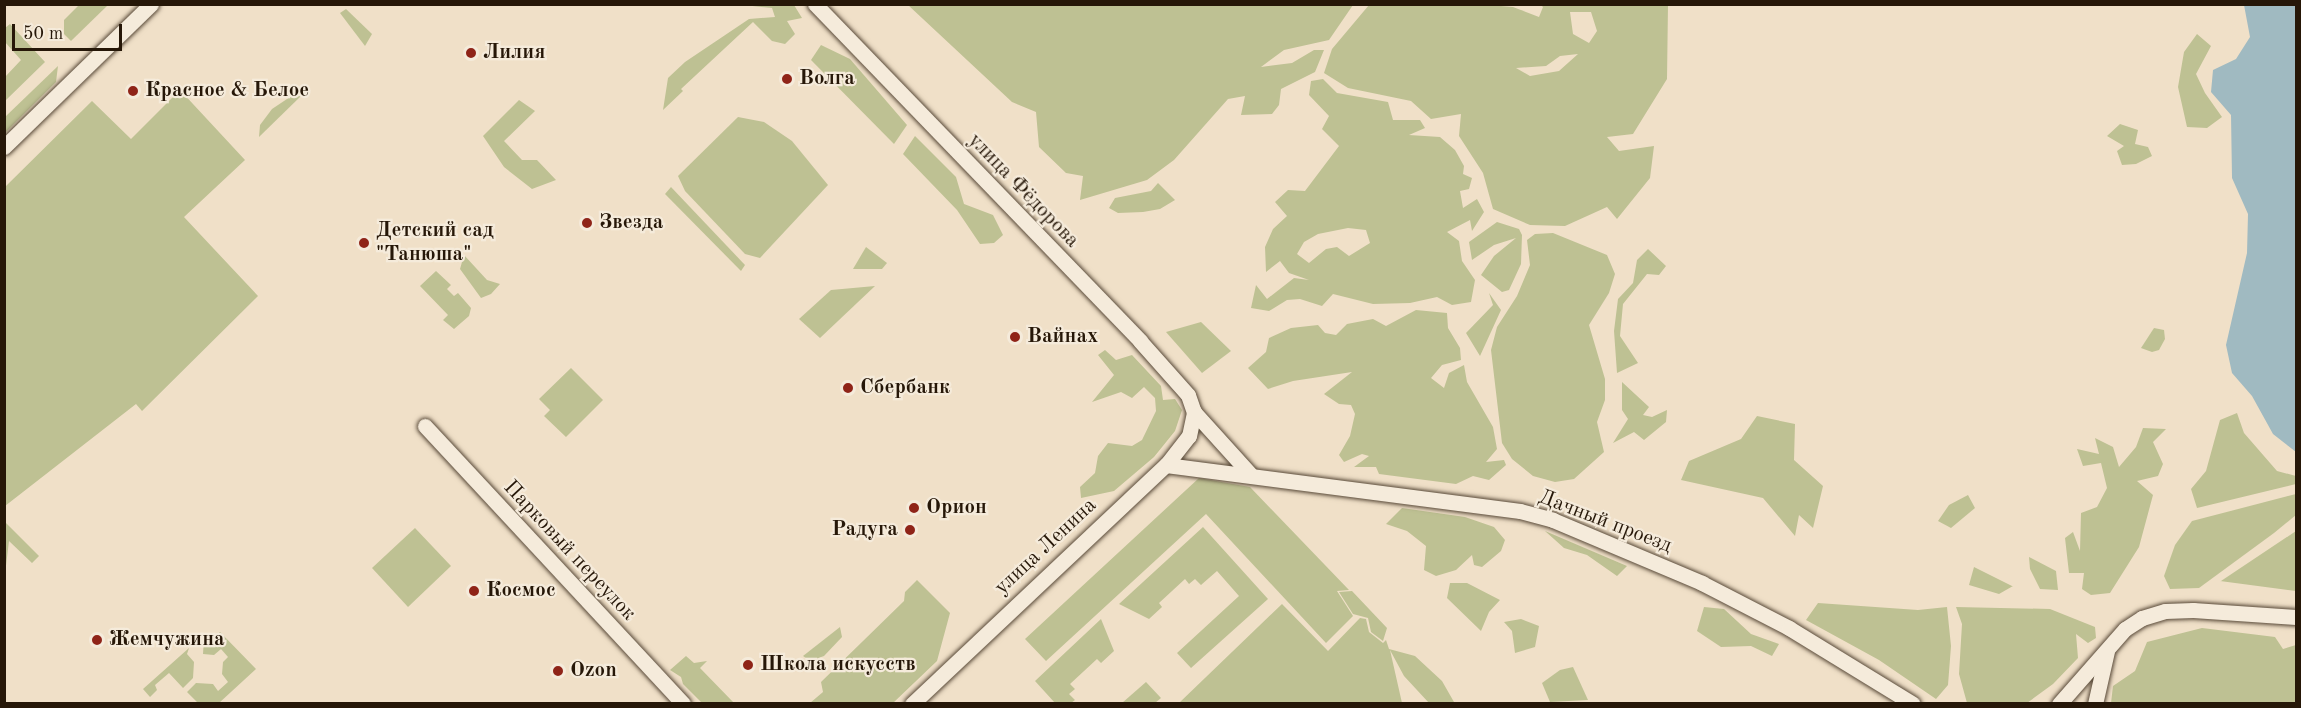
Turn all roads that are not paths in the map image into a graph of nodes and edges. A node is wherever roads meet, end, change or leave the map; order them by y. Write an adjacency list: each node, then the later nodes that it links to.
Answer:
1 (151, 4): 3 (street)
2 (815, 4): 4 (street, улица Фёдорова)
3 (4, 147)
4 (1194, 412): 6 (street, улица Ленина); 7 (street, улица Фёдорова)
5 (425, 426): 10 (street, Парковый переулок)
6 (1166, 465): 7 (street, Дачный проезд); 11 (street, улица Ленина)
7 (1250, 474): 12 (street, Дачный проезд)
8 (2296, 617): 9 (street)
9 (2107, 648): 13 (street); 14 (street)
10 (683, 704)
11 (912, 704)
12 (1913, 704)
13 (2059, 704)
14 (2095, 704)

